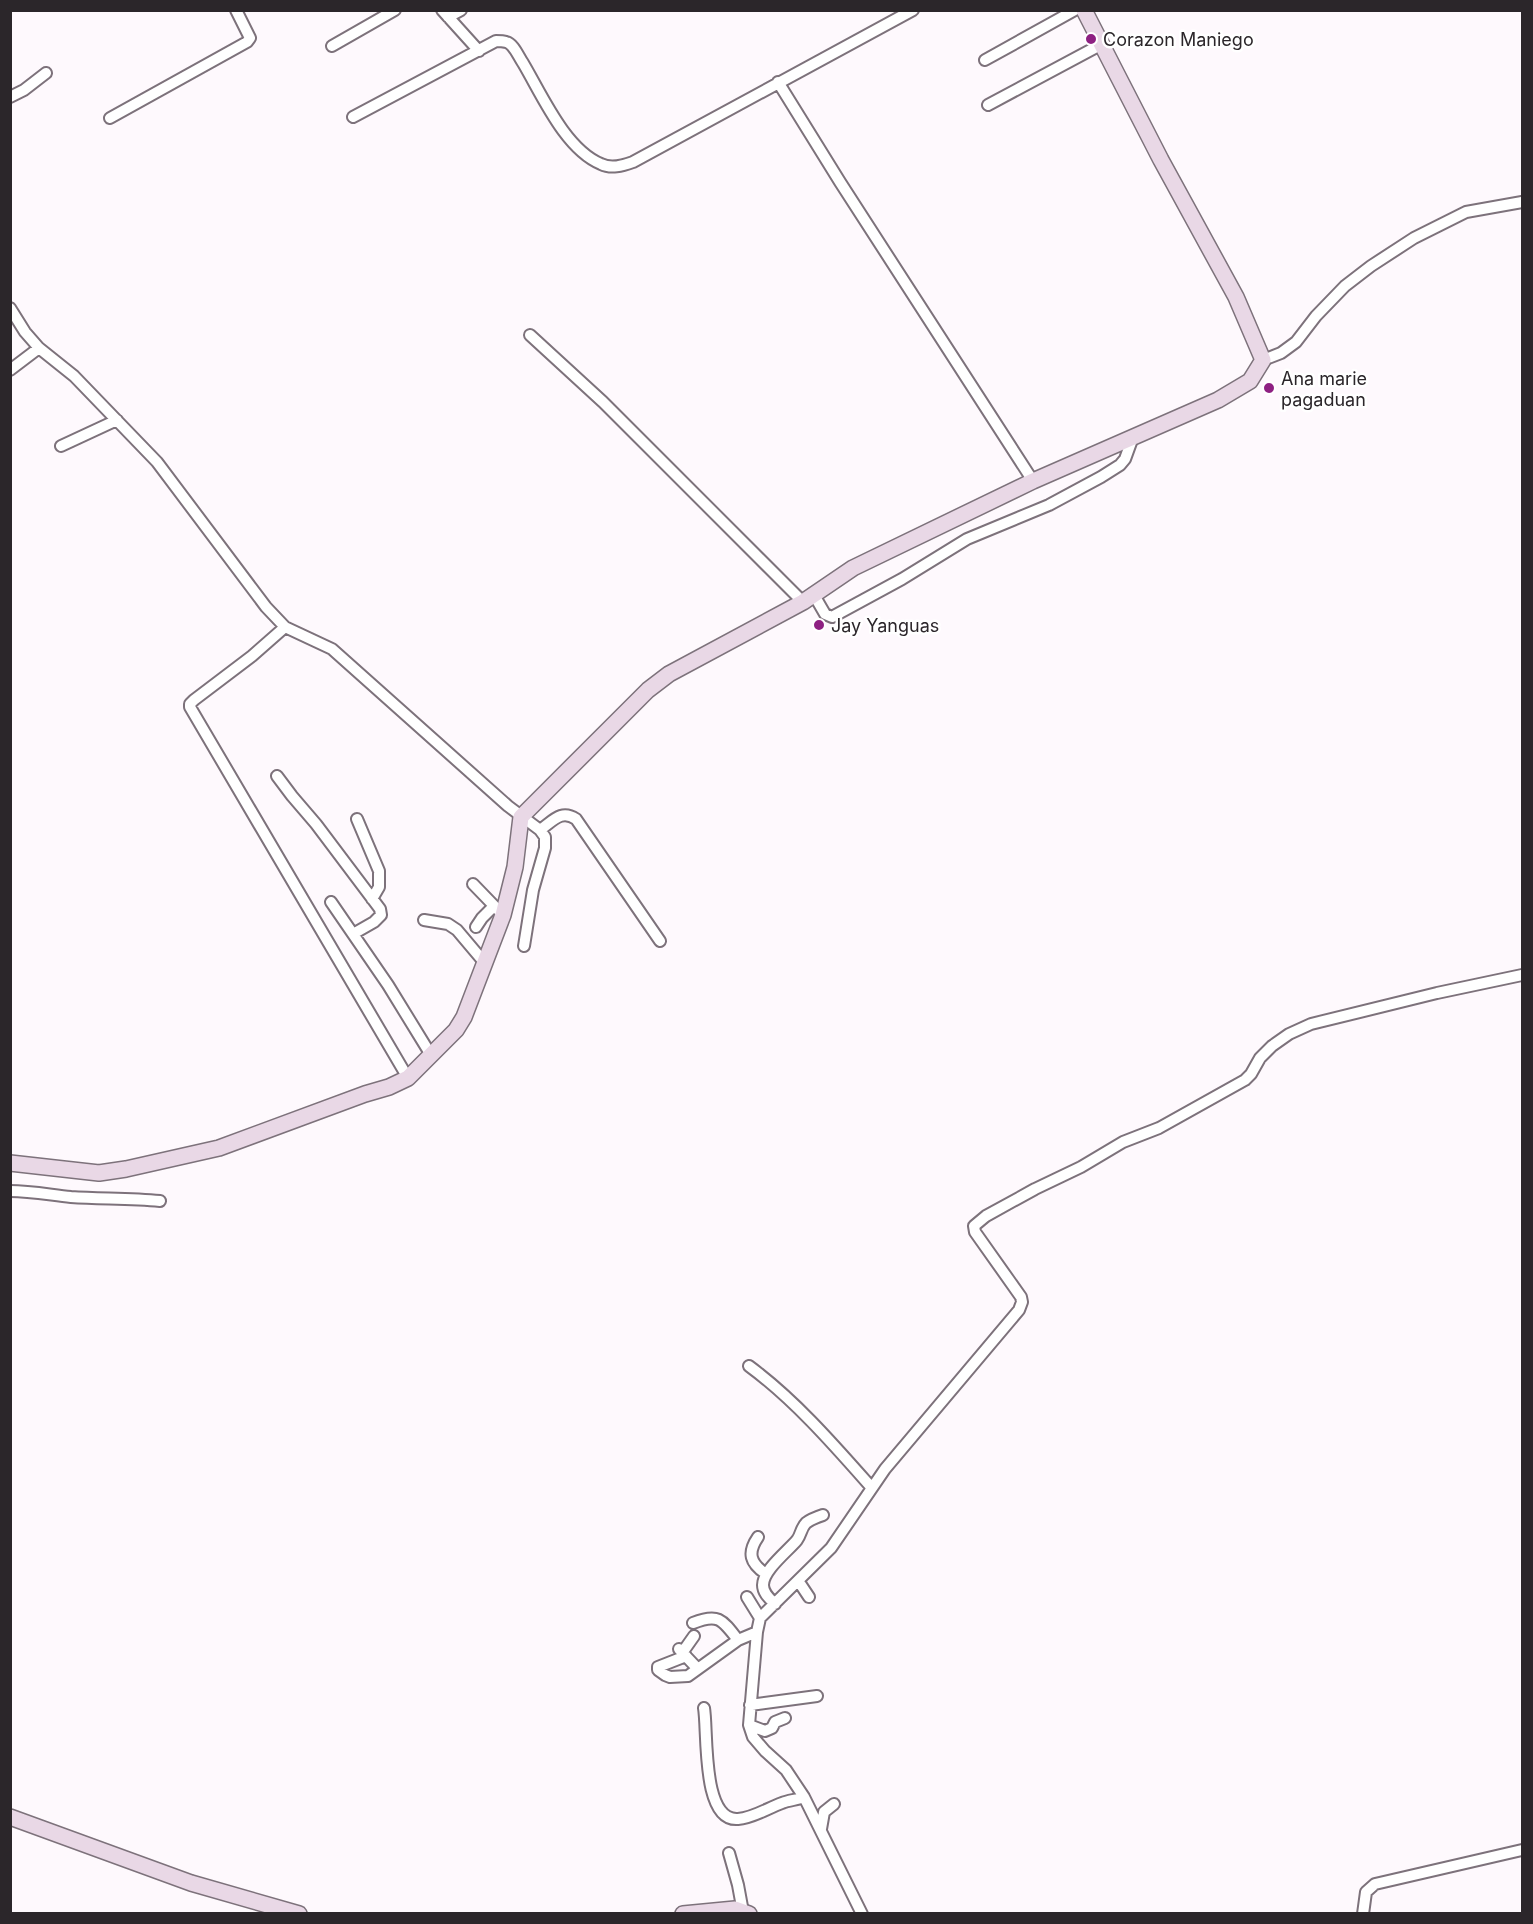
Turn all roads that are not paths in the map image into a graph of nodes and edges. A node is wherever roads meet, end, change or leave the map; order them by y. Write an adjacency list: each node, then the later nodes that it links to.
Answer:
1 (236, 10): 17 (street)
2 (395, 10): 9 (street)
3 (461, 10): 7 (street)
4 (913, 10): 13 (street)
5 (1074, 10): 11 (street)
6 (1084, 10): 8 (street)
7 (445, 14): 10 (street)
8 (1102, 44): 15 (street); 22 (street)
9 (332, 46)
10 (479, 51): 13 (street); 16 (street)
11 (985, 60)
12 (46, 73): 14 (street)
13 (778, 82): 27 (street)
14 (10, 97)
15 (988, 105)
16 (353, 117)
17 (110, 118)
18 (1522, 202): 22 (street)
19 (10, 308): 21 (street)
20 (530, 335): 28 (street)
21 (39, 348): 23 (street); 24 (street)
22 (1263, 360): 25 (street)
23 (10, 370)
24 (117, 420): 26 (street); 29 (street)
25 (1133, 437): 27 (street); 28 (street)
26 (61, 446)
27 (1033, 481): 28 (street)
28 (808, 598): 31 (street)
29 (285, 627): 31 (street); 46 (street)
30 (277, 776): 35 (street)
31 (521, 817): 33 (street); 37 (street)
32 (357, 819): 35 (street)
33 (540, 830): 41 (street); 42 (street)
34 (473, 884): 37 (street)
35 (372, 899): 40 (street)
36 (331, 902): 40 (street)
37 (498, 910): 39 (street); 43 (street)
38 (424, 920): 43 (street)
39 (476, 927)
40 (353, 934): 45 (street)
41 (660, 941)
42 (524, 946)
43 (484, 962): 45 (street)
44 (1522, 975): 51 (street)
45 (431, 1054): 46 (street)
46 (408, 1078): 47 (street)
47 (10, 1163)
48 (10, 1191): 49 (street)
49 (160, 1201)
50 (748, 1366): 51 (street)
51 (872, 1488): 55 (street)
52 (823, 1515): 54 (street)
53 (758, 1537): 54 (street)
54 (766, 1574): 58 (street)
55 (799, 1582): 57 (street); 58 (street)
56 (747, 1597): 59 (street)
57 (809, 1597)
58 (775, 1604): 59 (street)
59 (760, 1618): 61 (street)
60 (693, 1623): 63 (street)
61 (757, 1632): 63 (street); 67 (street)
62 (694, 1636): 64 (street)
63 (738, 1640): 65 (street)
64 (682, 1652): 65 (street); 65 (street)
65 (698, 1668)
66 (817, 1696): 67 (street)
67 (750, 1705): 70 (street)
68 (704, 1708): 71 (street)
69 (785, 1718): 70 (street)
70 (749, 1725): 71 (street)
71 (804, 1797): 74 (street)
72 (834, 1804): 74 (street)
73 (10, 1817): 79 (street)
74 (821, 1829): 81 (street)
75 (1522, 1850): 82 (street)
76 (729, 1853): 78 (street)
77 (708, 1912): 78 (street); 80 (street)
78 (746, 1913)
79 (299, 1914)
80 (684, 1914)
81 (862, 1914)
82 (1363, 1914)

